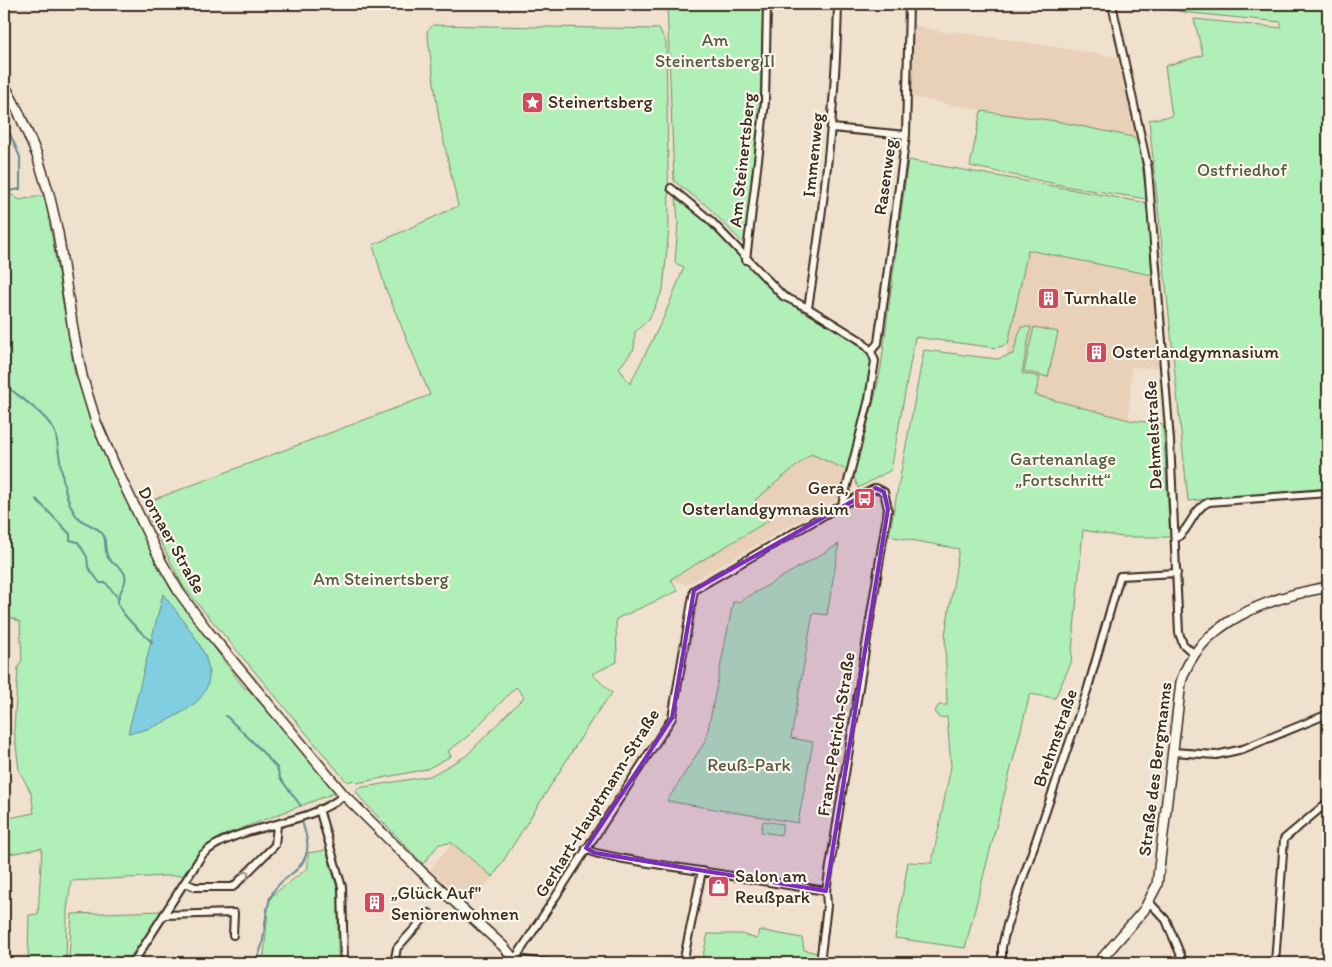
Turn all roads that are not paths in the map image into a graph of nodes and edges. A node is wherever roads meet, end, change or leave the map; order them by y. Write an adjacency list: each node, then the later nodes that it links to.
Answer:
1 (767, 4): 9 (street, Am Steinertsberg)
2 (838, 4): 6 (street, Immenweg)
3 (909, 4): 7 (street, Rasenweg)
4 (1112, 4): 15 (street, Dehmelstraße)
5 (4, 84): 21 (main road, Dornaer Straße)
6 (832, 128): 7 (street); 10 (street, Immenweg)
7 (906, 135): 11 (street, Rasenweg)
8 (671, 188): 9 (street, Am Steinertsberg)
9 (746, 260): 10 (street, Am Steinertsberg)
10 (808, 308): 11 (street, Am Steinertsberg)
11 (871, 351): 13 (street)
12 (1328, 493): 15 (street)
13 (842, 505): 14 (street, Gerhart-Hauptmann-Straße); 25 (street, Gerhart-Hauptmann-Straße, one-way to 13)
14 (888, 509): 28 (street, Franz-Petrich-Straße)
15 (1175, 538): 16 (street, Dehmelstraße)
16 (1177, 573): 18 (street, Dehmelstraße); 40 (street, Brehmstraße)
17 (1328, 587): 18 (main road, Straße des Bergmanns)
18 (1193, 653): 20 (main road, Straße des Bergmanns)
19 (1328, 714): 20 (street)
20 (1173, 752): 29 (main road, Straße des Bergmanns)
21 (344, 795): 23 (street); 33 (main road, Dornaer Straße)
22 (1328, 802): 43 (street)
23 (319, 809): 24 (street); 35 (street)
24 (277, 825): 27 (street); 27 (street, one-way to 24)
25 (586, 848): 26 (street); 33 (street, Gerhart-Hauptmann-Straße)
26 (702, 871): 28 (street); 38 (street)
27 (186, 883): 31 (street)
28 (826, 891): 39 (street, Franz-Petrich-Straße)
29 (1150, 902): 41 (main road, Straße des Bergmanns); 42 (street)
30 (429, 913): 36 (street)
31 (165, 914): 32 (street); 34 (street)
32 (234, 935)
33 (516, 961): 37 (street)
34 (135, 963)
35 (344, 963)
36 (394, 963)
37 (547, 963)
38 (683, 963)
39 (820, 963)
40 (1002, 963)
41 (1098, 963)
42 (1184, 963)
43 (1275, 963)

